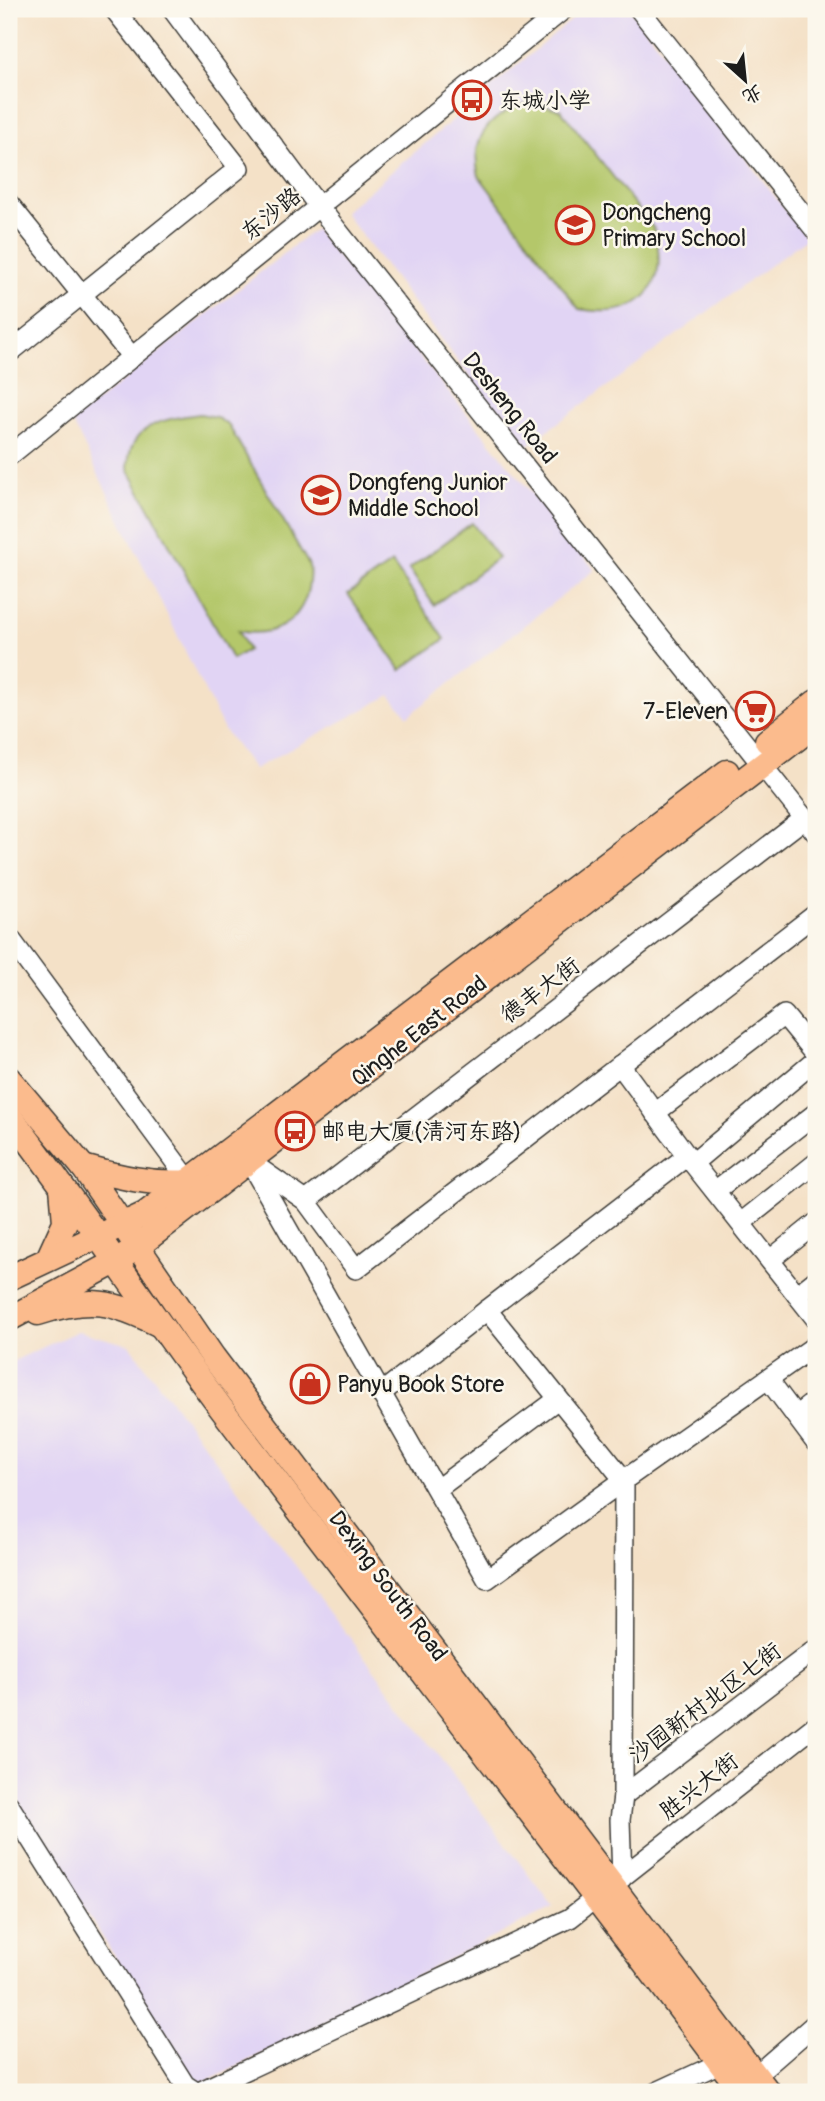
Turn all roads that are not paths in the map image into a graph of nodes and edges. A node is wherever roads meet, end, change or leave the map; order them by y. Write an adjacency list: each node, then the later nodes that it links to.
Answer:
1 (114, 9): 8 (street)
2 (172, 9): 6 (street, Desheng Road)
3 (564, 9): 6 (street, 东沙路)
4 (639, 9): 7 (street)
5 (9, 204): 8 (street)
6 (319, 207): 10 (street, 东沙路); 14 (street, Desheng Road)
7 (816, 231)
8 (80, 293): 9 (street); 10 (street)
9 (9, 353)
10 (132, 357): 11 (street, 东沙路)
11 (9, 456)
12 (816, 702): 14 (main road, Qinghe East Road)
13 (816, 724): 14 (main road, Qinghe East Road)
14 (759, 759): 15 (street, Desheng Road); 26 (main road, Qinghe East Road); 29 (main road, Qinghe East Road)
15 (811, 826): 32 (street, 德丰大街)
16 (816, 914): 20 (street)
17 (9, 937): 29 (street)
18 (816, 1054): 22 (street)
19 (816, 1060): 25 (street)
20 (620, 1065): 22 (street); 32 (street)
21 (9, 1079): 28 (main road, Dexing South Road)
22 (655, 1112): 25 (street)
23 (816, 1113): 31 (street)
24 (9, 1115): 30 (main road, Dexing South Road)
25 (690, 1159): 31 (street); 43 (street)
26 (249, 1161): 32 (street); 36 (main road, Qinghe East Road); 49 (street)
27 (816, 1163): 33 (street)
28 (83, 1167): 29 (main road); 36 (main road, Dexing South Road)
29 (190, 1182): 36 (main road, Qinghe East Road)
30 (61, 1183): 35 (main road, Dexing South Road); 37 (main road)
31 (715, 1191): 33 (street)
32 (306, 1201)
33 (740, 1223): 38 (street)
34 (816, 1223): 38 (street)
35 (99, 1236): 36 (main road, Qinghe East Road); 37 (main road, Qinghe East Road); 39 (main road, Dexing South Road)
36 (131, 1236): 39 (main road, Qinghe East Road); 60 (main road, Dexing South Road)
37 (48, 1259): 40 (main road, Qinghe East Road)
38 (770, 1260): 42 (street)
39 (117, 1261): 45 (main road, Qinghe East Road); 46 (main road, Dexing South Road)
40 (9, 1278)
41 (816, 1280): 42 (street)
42 (797, 1295): 44 (street)
43 (488, 1310): 49 (street); 50 (street)
44 (816, 1318)
45 (9, 1320): 46 (main road)
46 (164, 1327): 60 (main road, Dexing South Road)
47 (816, 1345): 48 (street)
48 (768, 1379): 52 (street); 54 (street)
49 (380, 1394): 55 (street)
50 (558, 1399): 54 (street); 55 (street)
51 (816, 1400): 52 (street)
52 (796, 1416): 53 (street)
53 (816, 1441)
54 (624, 1480): 55 (street); 58 (street)
55 (437, 1489)
56 (816, 1649): 58 (street, 沙园新村北区七街)
57 (816, 1725): 60 (street, 胜兴大街)
58 (623, 1796): 60 (street)
59 (9, 1805): 65 (street)
60 (609, 1892): 62 (main road, Dexing South Road); 63 (street); 64 (main road, Dexing South Road); 65 (street)
61 (816, 2023): 64 (street)
62 (720, 2063): 64 (main road, Dexing South Road); 66 (street)
63 (232, 2087)
64 (755, 2087)
65 (198, 2092)
66 (657, 2092)

